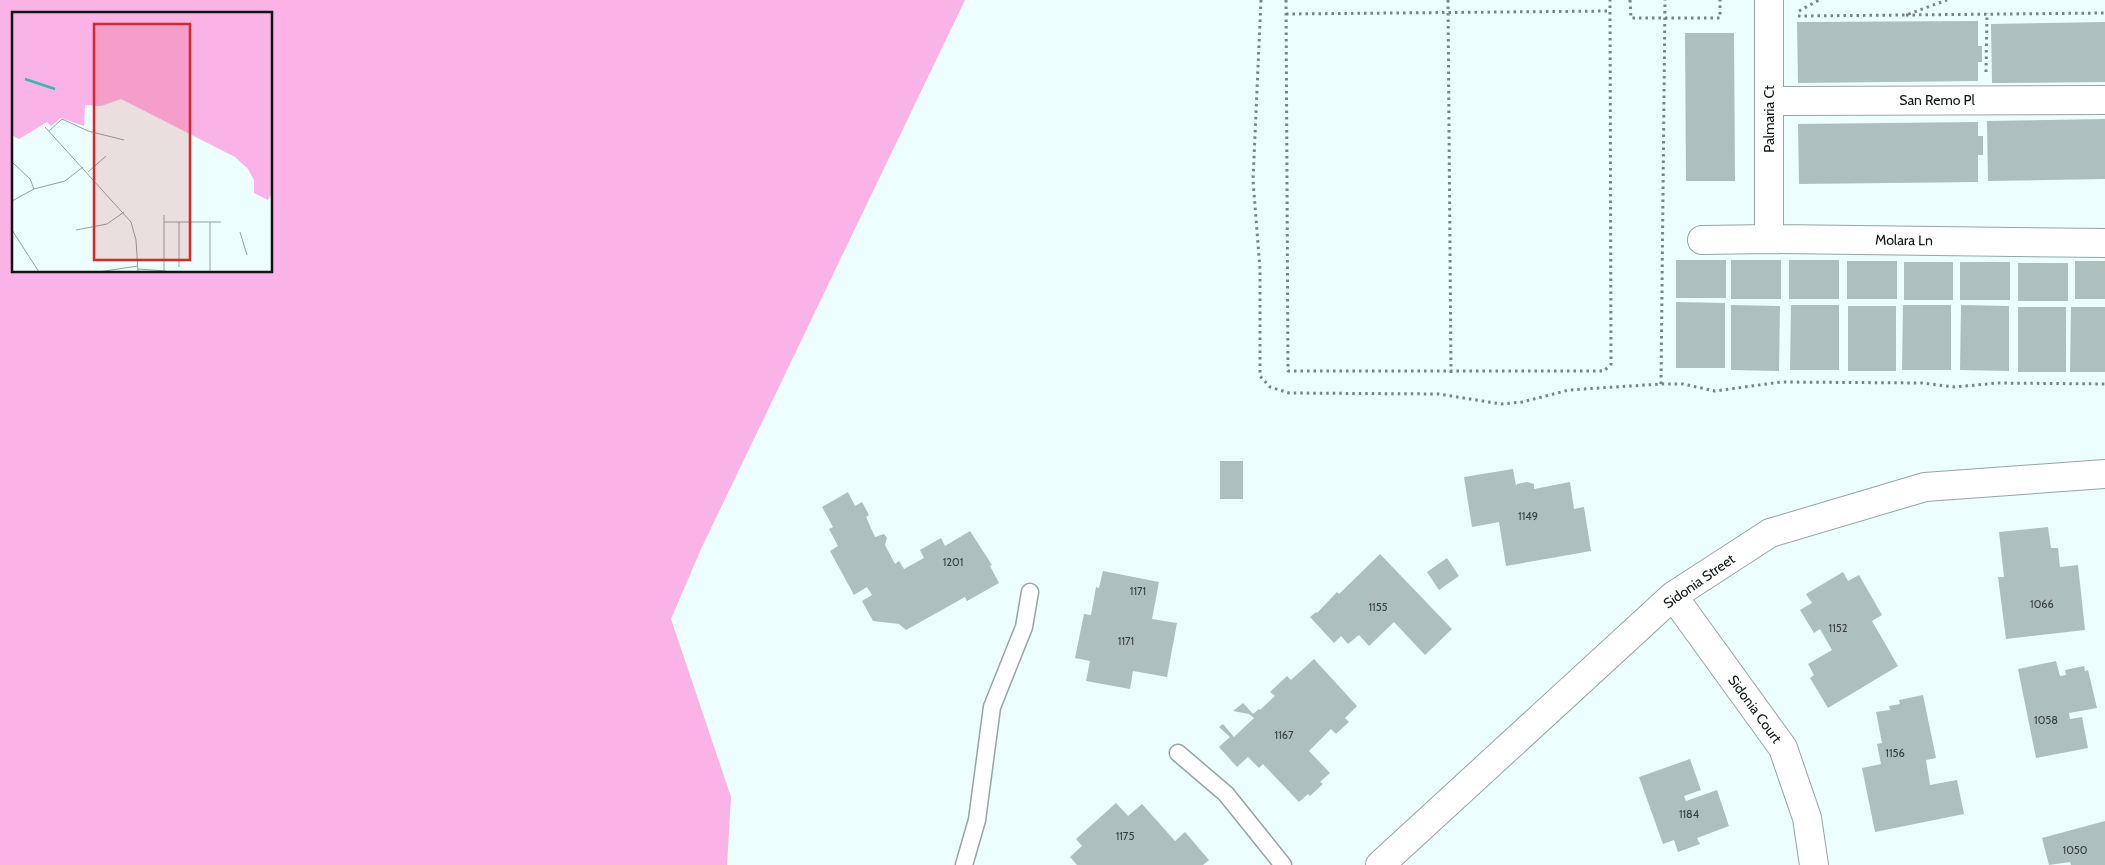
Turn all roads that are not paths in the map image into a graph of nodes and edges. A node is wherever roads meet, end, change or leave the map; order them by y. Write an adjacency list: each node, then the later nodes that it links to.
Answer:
1 (1785, 10): 3 (street, Palmaria Ct)
2 (2105, 100): 3 (street, San Remo Pl)
3 (1769, 101): 4 (street, Palmaria Ct)
4 (1768, 239): 5 (street, Molara Ln); 6 (street, Molara Ln)
5 (1702, 240)
6 (2105, 242)
7 (2105, 474): 9 (street, Sidonia Street)
8 (1030, 592): 11 (lane)
9 (1673, 596): 13 (street, Sidonia Street); 14 (street, Sidonia Court)
10 (1178, 753): 12 (lane)
11 (964, 865)
12 (1283, 865)
13 (1380, 865)
14 (1814, 865)

